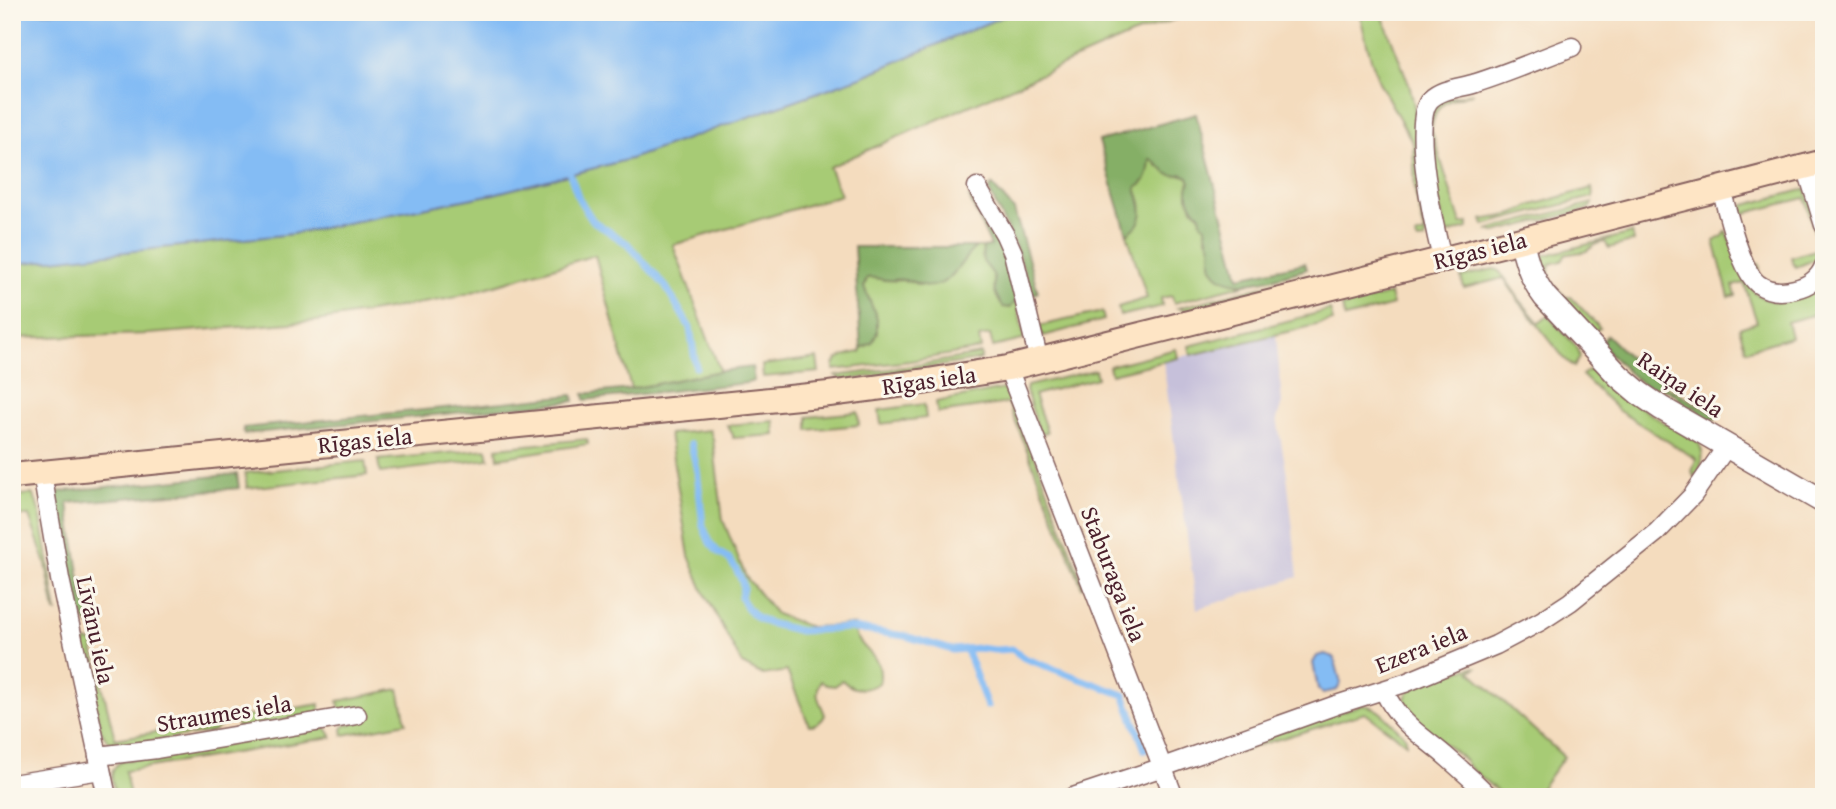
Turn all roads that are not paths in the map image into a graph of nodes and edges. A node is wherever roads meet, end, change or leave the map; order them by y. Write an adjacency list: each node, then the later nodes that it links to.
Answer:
1 (1572, 47): 7 (street)
2 (1815, 164): 4 (main road, Rīgas iela); 5 (street)
3 (977, 187): 9 (street)
4 (1721, 188): 6 (main road, Rīgas iela); 8 (street)
5 (1824, 225)
6 (1521, 240): 7 (main road, Rīgas iela); 11 (street, Raiņa iela)
7 (1442, 259): 9 (main road, Rīgas iela)
8 (1824, 266)
9 (1039, 360): 10 (main road, Rīgas iela)
10 (1008, 368): 12 (main road, Rīgas iela); 18 (street, Staburaga iela)
11 (1727, 446): 14 (street, Raiņa iela); 15 (street, Ezera iela)
12 (42, 473): 13 (main road, Rīgas iela); 17 (street, Līvānu iela)
13 (12, 476)
14 (1824, 502)
15 (1384, 691): 18 (street, Ezera iela); 23 (street)
16 (358, 715): 17 (street, Straumes iela)
17 (100, 763): 19 (street, Straumes iela); 20 (street, Līvānu iela)
18 (1163, 767): 21 (street, Ezera iela); 22 (street, Staburaga iela)
19 (12, 784)
20 (107, 797)
21 (1073, 797)
22 (1174, 797)
23 (1490, 797)

